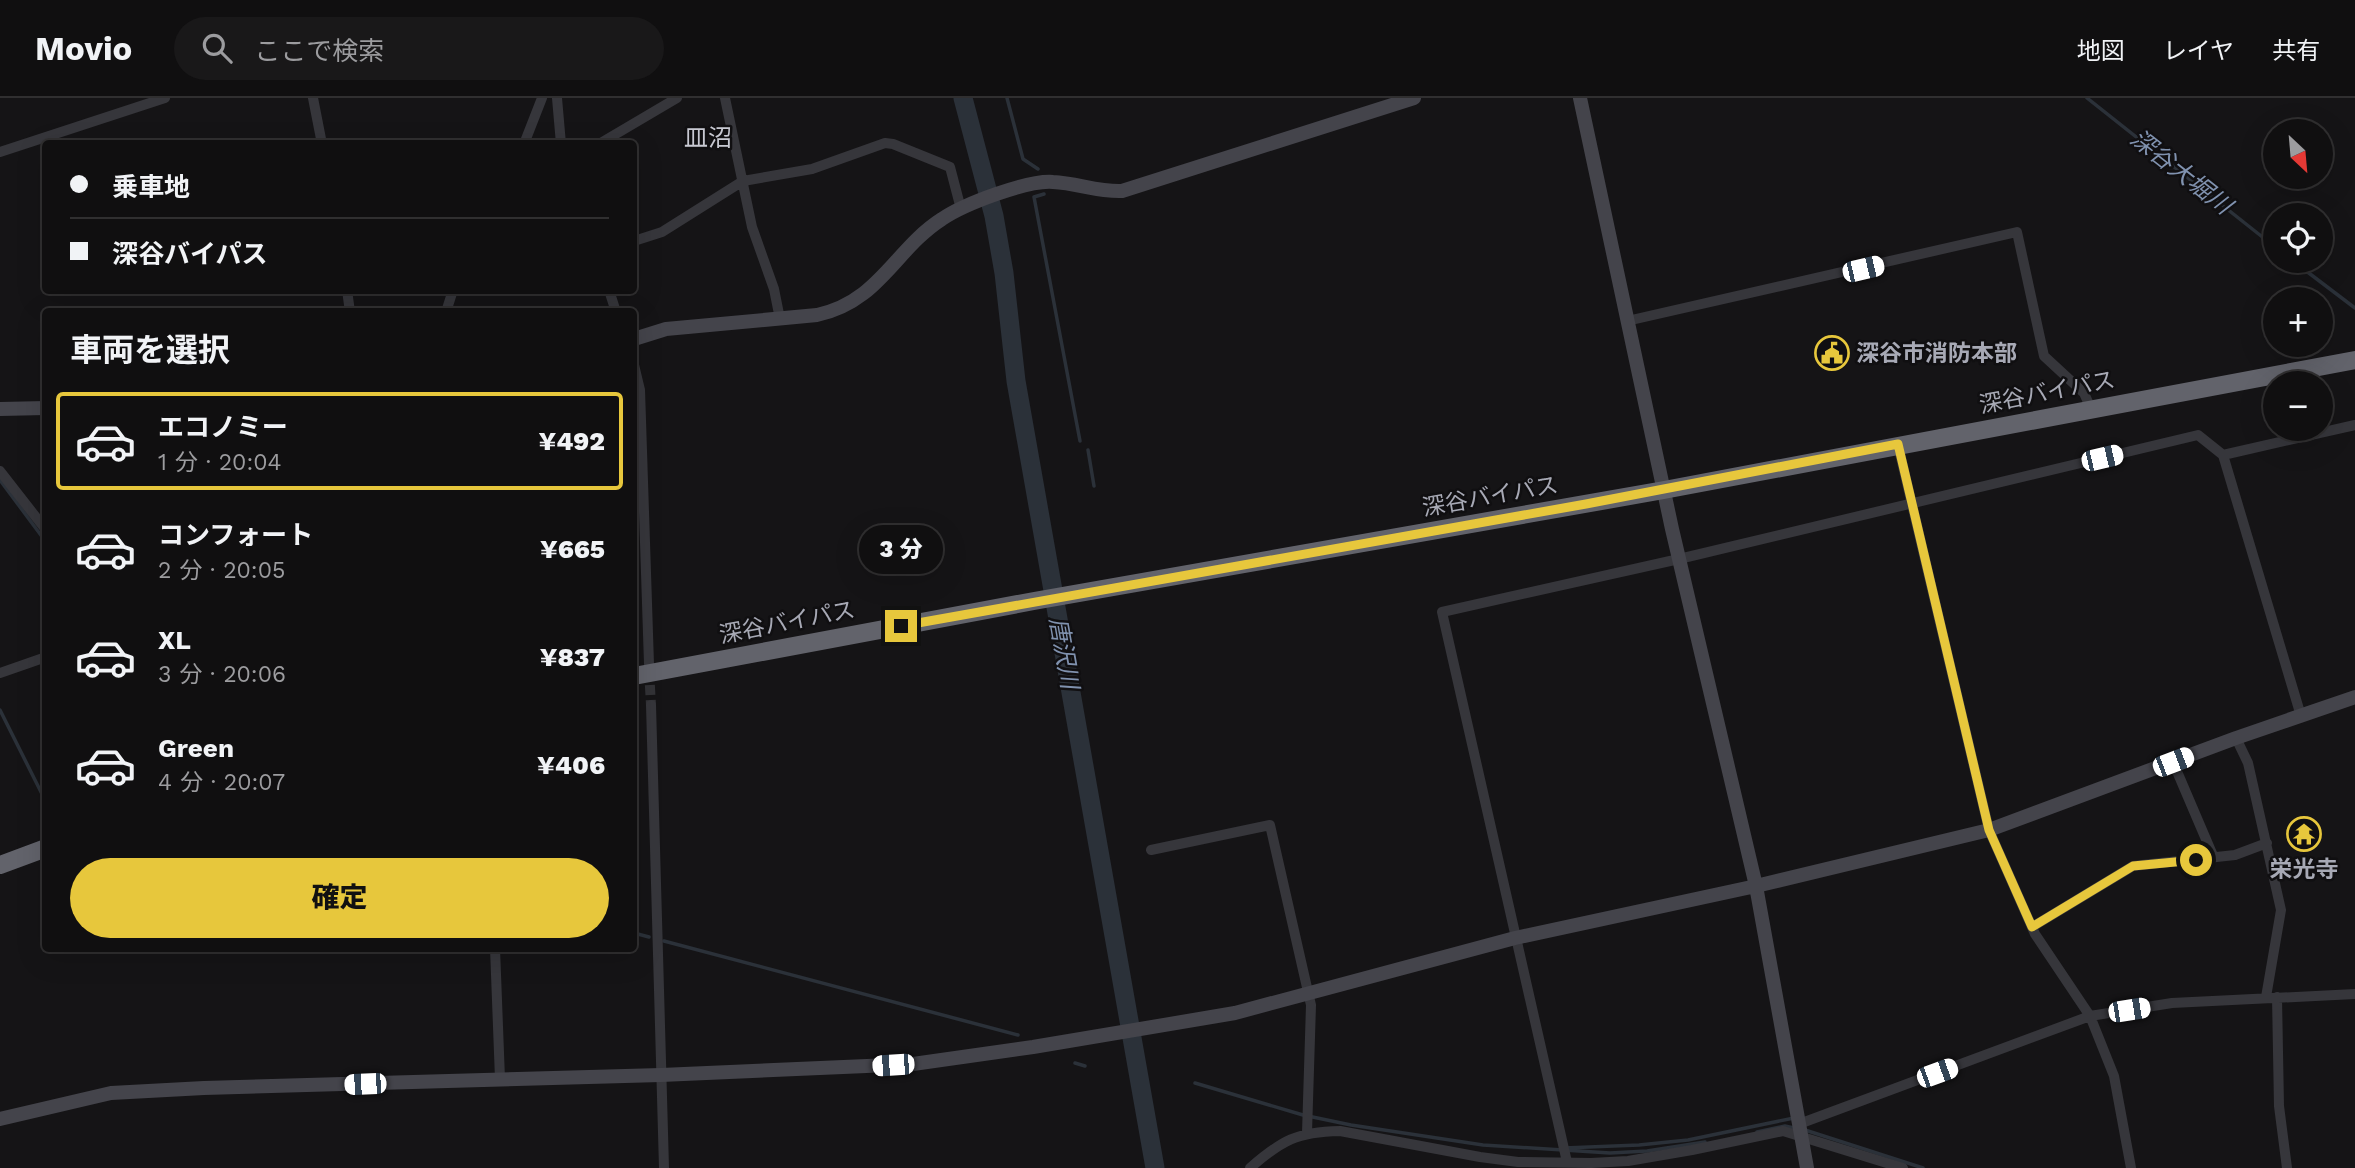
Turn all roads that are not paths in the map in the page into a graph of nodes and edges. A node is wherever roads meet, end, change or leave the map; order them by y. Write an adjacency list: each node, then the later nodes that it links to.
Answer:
1 (165, 98): 13 (street)
2 (313, 98): 9 (street)
3 (542, 98): 10 (street)
4 (557, 98): 11 (street)
5 (677, 98): 12 (street)
6 (724, 98): 14 (street)
7 (1414, 98): 15 (street)
8 (1580, 98): 18 (street)
9 (320, 140)
10 (526, 140)
11 (561, 140)
12 (606, 140)
13 (0, 152)
14 (743, 181): 15 (street); 16 (street); 17 (street)
15 (964, 208): 17 (street)
16 (637, 240)
17 (780, 319): 19 (street)
18 (1627, 321): 24 (street); 29 (street)
19 (637, 337)
20 (2355, 360): 24 (highway, 深谷バイパス)
21 (637, 378): 34 (street)
22 (42, 408): 23 (street)
23 (0, 409)
24 (2091, 409): 26 (highway, 深谷バイパス)
25 (2355, 425): 27 (street)
26 (1898, 444): 29 (highway, 深谷バイパス); 30 (street)
27 (2223, 455): 30 (street); 39 (street)
28 (0, 471): 31 (street)
29 (1664, 489): 32 (street); 36 (highway, 深谷バイパス)
30 (1911, 503): 32 (street); 42 (street)
31 (42, 525)
32 (1679, 559): 48 (street); 50 (street)
33 (42, 658): 35 (street)
34 (649, 664)
35 (0, 673)
36 (637, 675)
37 (2355, 697): 39 (street)
38 (651, 705): 56 (street)
39 (2301, 716): 40 (street)
40 (2236, 738): 41 (street); 43 (street)
41 (2173, 762): 42 (street); 46 (street)
42 (1989, 830): 48 (street); 49 (street)
43 (2267, 843): 46 (street); 54 (street)
44 (42, 849): 47 (highway)
45 (1151, 850): 52 (street)
46 (2214, 858): 49 (street)
47 (0, 865)
48 (1756, 886): 50 (street); 59 (street)
49 (2032, 927): 55 (street)
50 (1515, 938): 52 (street); 61 (street)
51 (495, 952): 57 (street)
52 (1309, 994): 56 (street); 60 (street)
53 (2355, 994): 54 (street)
54 (2272, 997): 55 (street); 67 (street)
55 (2090, 1016): 59 (street); 66 (street)
56 (661, 1074): 57 (street); 62 (street)
57 (500, 1079): 58 (street)
58 (0, 1119)
59 (1800, 1129): 61 (street); 64 (street); 65 (street)
60 (1307, 1133): 61 (street); 63 (street)
61 (1567, 1162)
62 (664, 1168)
63 (1250, 1168)
64 (1807, 1168)
65 (1903, 1168)
66 (2131, 1168)
67 (2287, 1168)

